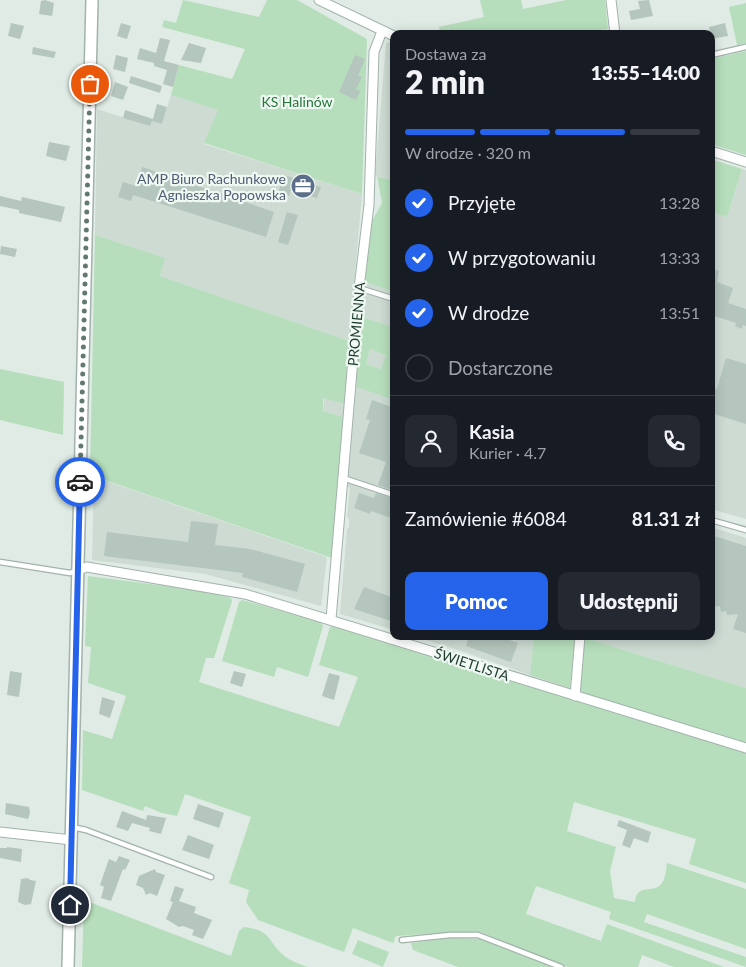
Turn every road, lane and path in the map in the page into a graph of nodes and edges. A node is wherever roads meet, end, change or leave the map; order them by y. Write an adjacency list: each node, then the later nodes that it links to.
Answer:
1 (92, 0): 18 (street)
2 (612, 0): 4 (street)
3 (324, 1): 5 (street)
4 (615, 30)
5 (382, 31): 6 (street); 11 (street, PROMIENNA)
6 (390, 34)
7 (746, 47): 8 (lane)
8 (715, 54)
9 (715, 152): 10 (street)
10 (746, 162)
11 (359, 288): 12 (lane); 13 (street, PROMIENNA)
12 (390, 298)
13 (343, 478): 14 (lane); 19 (street, PROMIENNA)
14 (390, 494)
15 (715, 521): 16 (lane)
16 (746, 530)
17 (0, 562): 18 (lane)
18 (78, 570): 19 (street, ŚWIETLISTA); 25 (street)
19 (331, 619): 20 (street, ŚWIETLISTA)
20 (390, 638)
21 (398, 640): 23 (street, ŚWIETLISTA)
22 (580, 640): 23 (street)
23 (575, 696): 24 (street, ŚWIETLISTA)
24 (746, 748)
25 (72, 827): 27 (street); 28 (lane)
26 (0, 832): 27 (street)
27 (72, 840): 30 (street)
28 (211, 878)
29 (402, 940): 31 (lane)
30 (68, 967)
31 (561, 967)

